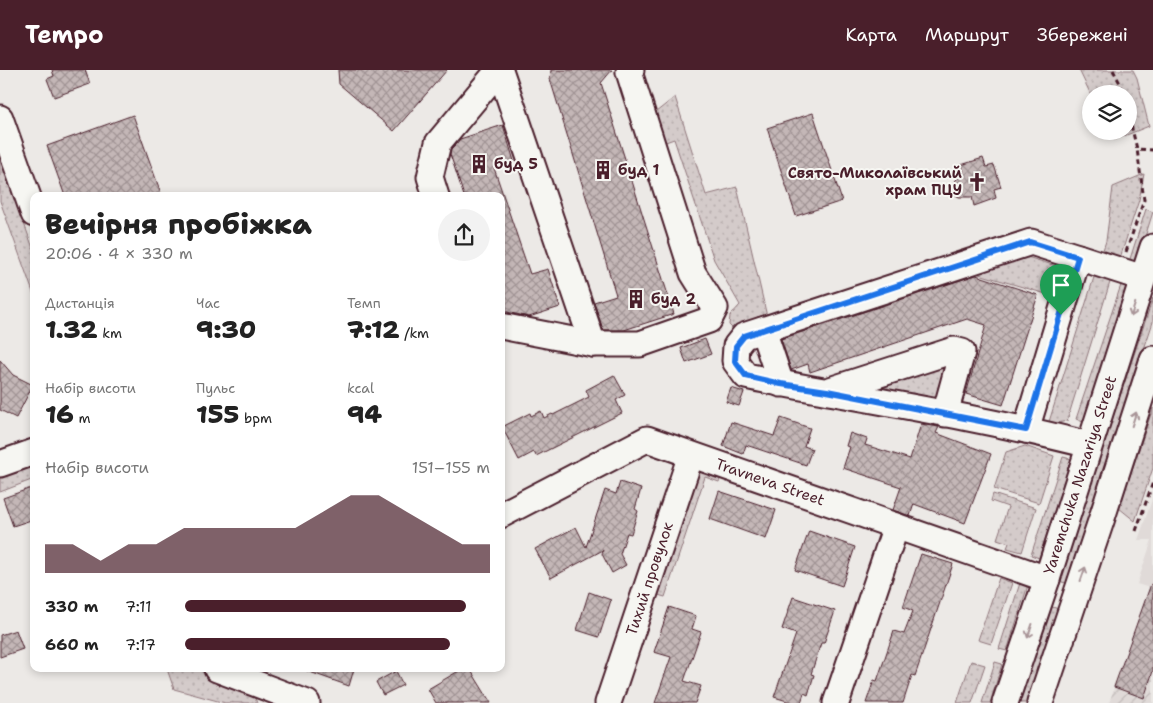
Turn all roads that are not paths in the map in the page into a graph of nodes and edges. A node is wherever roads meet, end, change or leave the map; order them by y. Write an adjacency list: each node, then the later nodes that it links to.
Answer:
1 (499, 70): 4 (street); 11 (street)
2 (631, 70): 11 (street)
3 (0, 118): 5 (street)
4 (435, 192)
5 (30, 203)
6 (1153, 246): 8 (street, Yaremchuka Nazariya Street)
7 (1078, 257): 8 (street); 10 (street); 16 (street)
8 (1143, 278): 17 (street, Yaremchuka Nazariya Street, one-way to 17)
9 (505, 327): 11 (street)
10 (763, 330): 13 (street); 13 (street)
11 (593, 344)
12 (1153, 359): 24 (street, one-way to 12)
13 (781, 384): 14 (street)
14 (827, 391): 15 (street); 15 (street)
15 (945, 414): 16 (street)
16 (1026, 430): 17 (street)
17 (1089, 445): 23 (street, Yaremchuka Nazariya Street)
18 (30, 453): 20 (street)
19 (691, 455): 21 (street, Travneva Street); 22 (street, Travneva Street); 28 (street, Тихий провулок)
20 (0, 464)
21 (505, 513)
22 (896, 526): 23 (street, Travneva Street); 29 (street)
23 (1045, 586): 24 (street, Travneva Street); 30 (street, Yaremchuka Nazariya Street, one-way to 30)
24 (1074, 602): 31 (street)
25 (223, 672): 26 (street)
26 (271, 696): 27 (street)
27 (307, 703)
28 (608, 703)
29 (836, 703)
30 (1005, 703)
31 (1040, 703)

